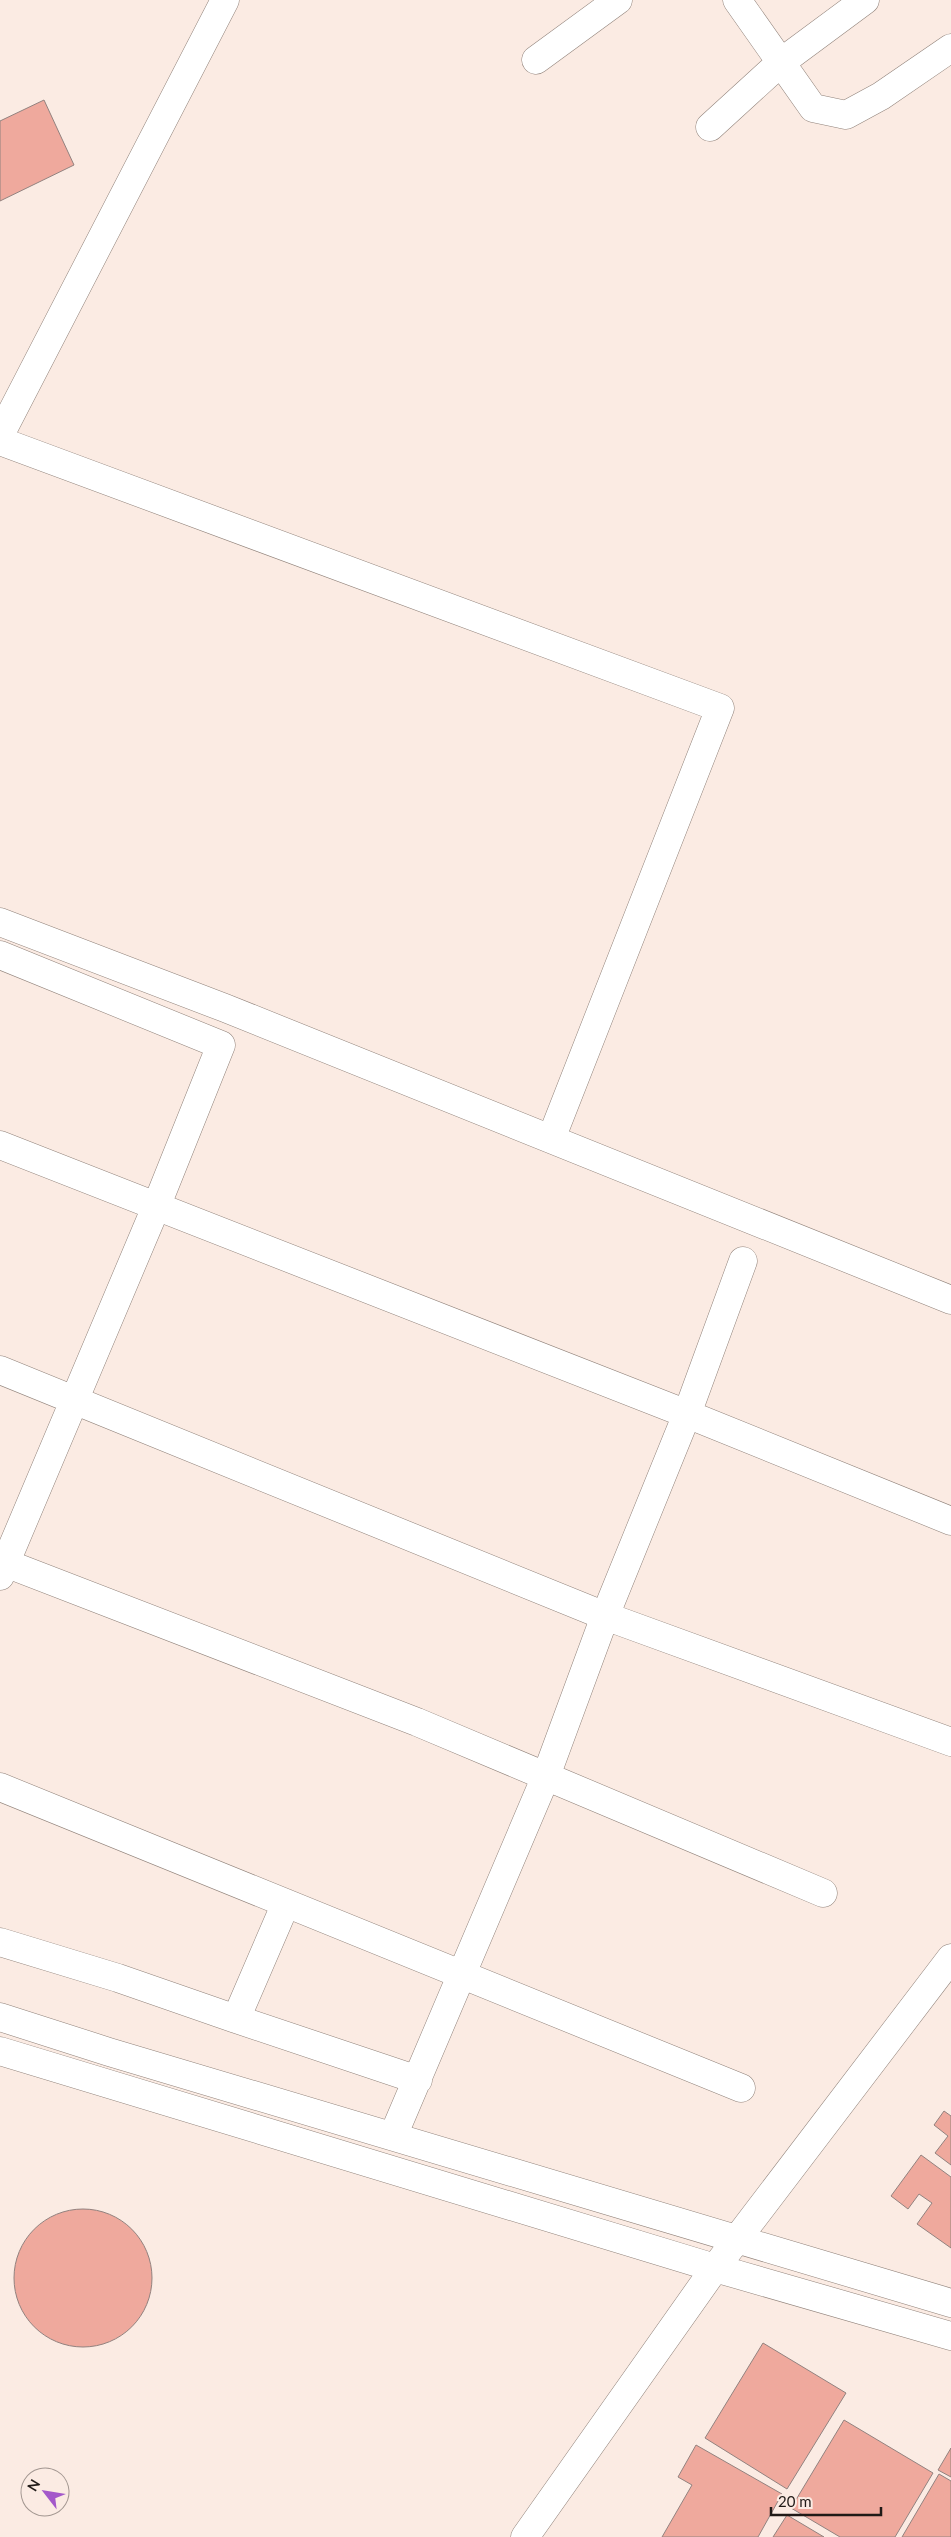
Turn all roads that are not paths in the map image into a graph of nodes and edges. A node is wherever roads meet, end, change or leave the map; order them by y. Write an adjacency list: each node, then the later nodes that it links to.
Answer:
1 (225, 0): 9 (street)
2 (618, 0): 6 (street)
3 (737, 0): 7 (street)
4 (865, 0): 7 (street)
5 (951, 48): 7 (street)
6 (536, 60)
7 (780, 63): 8 (street)
8 (710, 127)
9 (0, 435)
10 (0, 441): 13 (street)
11 (0, 922): 13 (street)
12 (0, 955): 15 (street)
13 (551, 1139): 17 (street)
14 (0, 1145): 15 (street)
15 (156, 1206): 19 (street); 20 (street)
16 (743, 1261): 20 (street)
17 (951, 1300)
18 (0, 1370): 19 (street)
19 (74, 1400): 22 (street); 23 (street)
20 (687, 1414): 21 (street); 23 (street)
21 (951, 1521)
22 (2, 1567): 25 (street)
23 (605, 1616): 24 (street); 25 (street)
24 (951, 1742)
25 (546, 1776): 27 (street); 31 (street)
26 (0, 1787): 28 (street)
27 (823, 1892)
28 (286, 1903): 31 (street); 33 (street)
29 (0, 1942): 33 (street)
30 (951, 1958): 38 (street)
31 (463, 1975): 35 (street); 36 (street)
32 (0, 2017): 37 (street)
33 (236, 2020): 35 (street)
34 (0, 2051): 39 (street)
35 (418, 2080): 37 (street)
36 (741, 2088)
37 (393, 2136): 38 (street)
38 (738, 2239): 39 (street); 40 (street)
39 (715, 2268): 41 (street); 42 (street)
40 (951, 2302)
41 (951, 2336)
42 (526, 2537)

